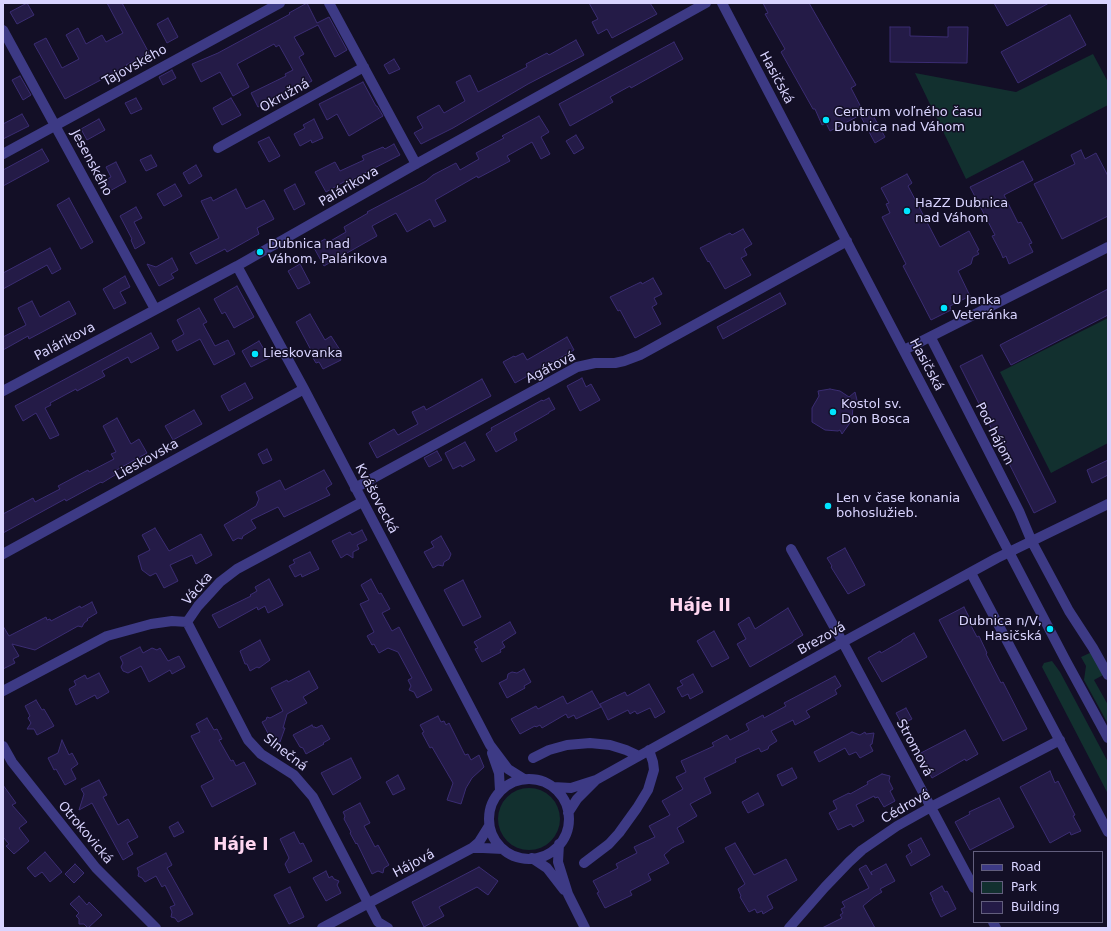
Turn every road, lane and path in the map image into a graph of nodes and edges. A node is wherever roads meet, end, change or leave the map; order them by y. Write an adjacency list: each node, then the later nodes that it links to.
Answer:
1 (280, 3): 7 (street, Tajovského)
2 (329, 3): 6 (street)
3 (706, 3): 10 (street, Palárikova)
4 (722, 3): 11 (street, Hasičská)
5 (3, 30): 7 (street, Jesenského)
6 (364, 67): 8 (street, Okružná); 10 (street)
7 (55, 125): 9 (street, Tajovského); 14 (street, Jesenského)
8 (218, 148)
9 (3, 154)
10 (416, 164): 13 (street, Palárikova)
11 (847, 241): 16 (street, Hasičská); 19 (street, Agátová)
12 (1108, 247): 15 (street)
13 (237, 266): 14 (street, Palárikova); 17 (street, Kvášovecká)
14 (155, 309): 18 (street, Palárikova)
15 (931, 338): 16 (street); 22 (street, Pod hájom)
16 (904, 350): 24 (street, Hasičská)
17 (304, 389): 19 (street, Kvášovecká); 25 (street, Lieskovska)
18 (3, 391)
19 (355, 488): 20 (street, Kvášovecká)
20 (362, 502): 27 (street, Vácka); 33 (street, Kvášovecká)
21 (1108, 504): 22 (street)
22 (1032, 542): 24 (street); 29 (street, Pod hájom)
23 (791, 550): 28 (street, Stromová)
24 (1010, 552): 26 (street, Brezová); 31 (street, Hasičská)
25 (3, 554)
26 (971, 573): 28 (street, Brezová); 32 (street)
27 (187, 622): 30 (street, Vácka); 53 (street, Slnečná)
28 (843, 642): 35 (street, Brezová); 42 (street, Stromová)
29 (1108, 674)
30 (3, 691)
31 (1108, 738)
32 (1060, 740): 42 (street, Cédrová); 45 (street)
33 (490, 745): 38 (street, Kvášovecká); 41 (street, Kvášovecká)
34 (3, 746): 54 (street, Otrokovická)
35 (649, 750): 36 (street, Brezová); 50 (street)
36 (639, 756): 37 (street); 39 (street, Brezová)
37 (533, 758)
38 (524, 779): 40 (street); 41 (street)
39 (596, 780): 40 (street, Brezová); 43 (street, Brezová)
40 (553, 787): 43 (street)
41 (500, 791): 44 (street)
42 (930, 807): 51 (street, Stromová); 58 (street, Cédrová)
43 (568, 813): 46 (street)
44 (490, 826): 47 (street, Hájová); 48 (street)
45 (1108, 832)
46 (560, 844): 49 (street); 52 (street)
47 (472, 848): 48 (street, Hájová); 53 (street, Hájová)
48 (504, 849): 49 (street)
49 (532, 858): 52 (street)
50 (584, 863)
51 (973, 886)
52 (568, 894): 57 (street)
53 (368, 903): 55 (street, Hájová); 56 (street)
54 (156, 928)
55 (322, 928)
56 (388, 928)
57 (585, 928)
58 (789, 928)

